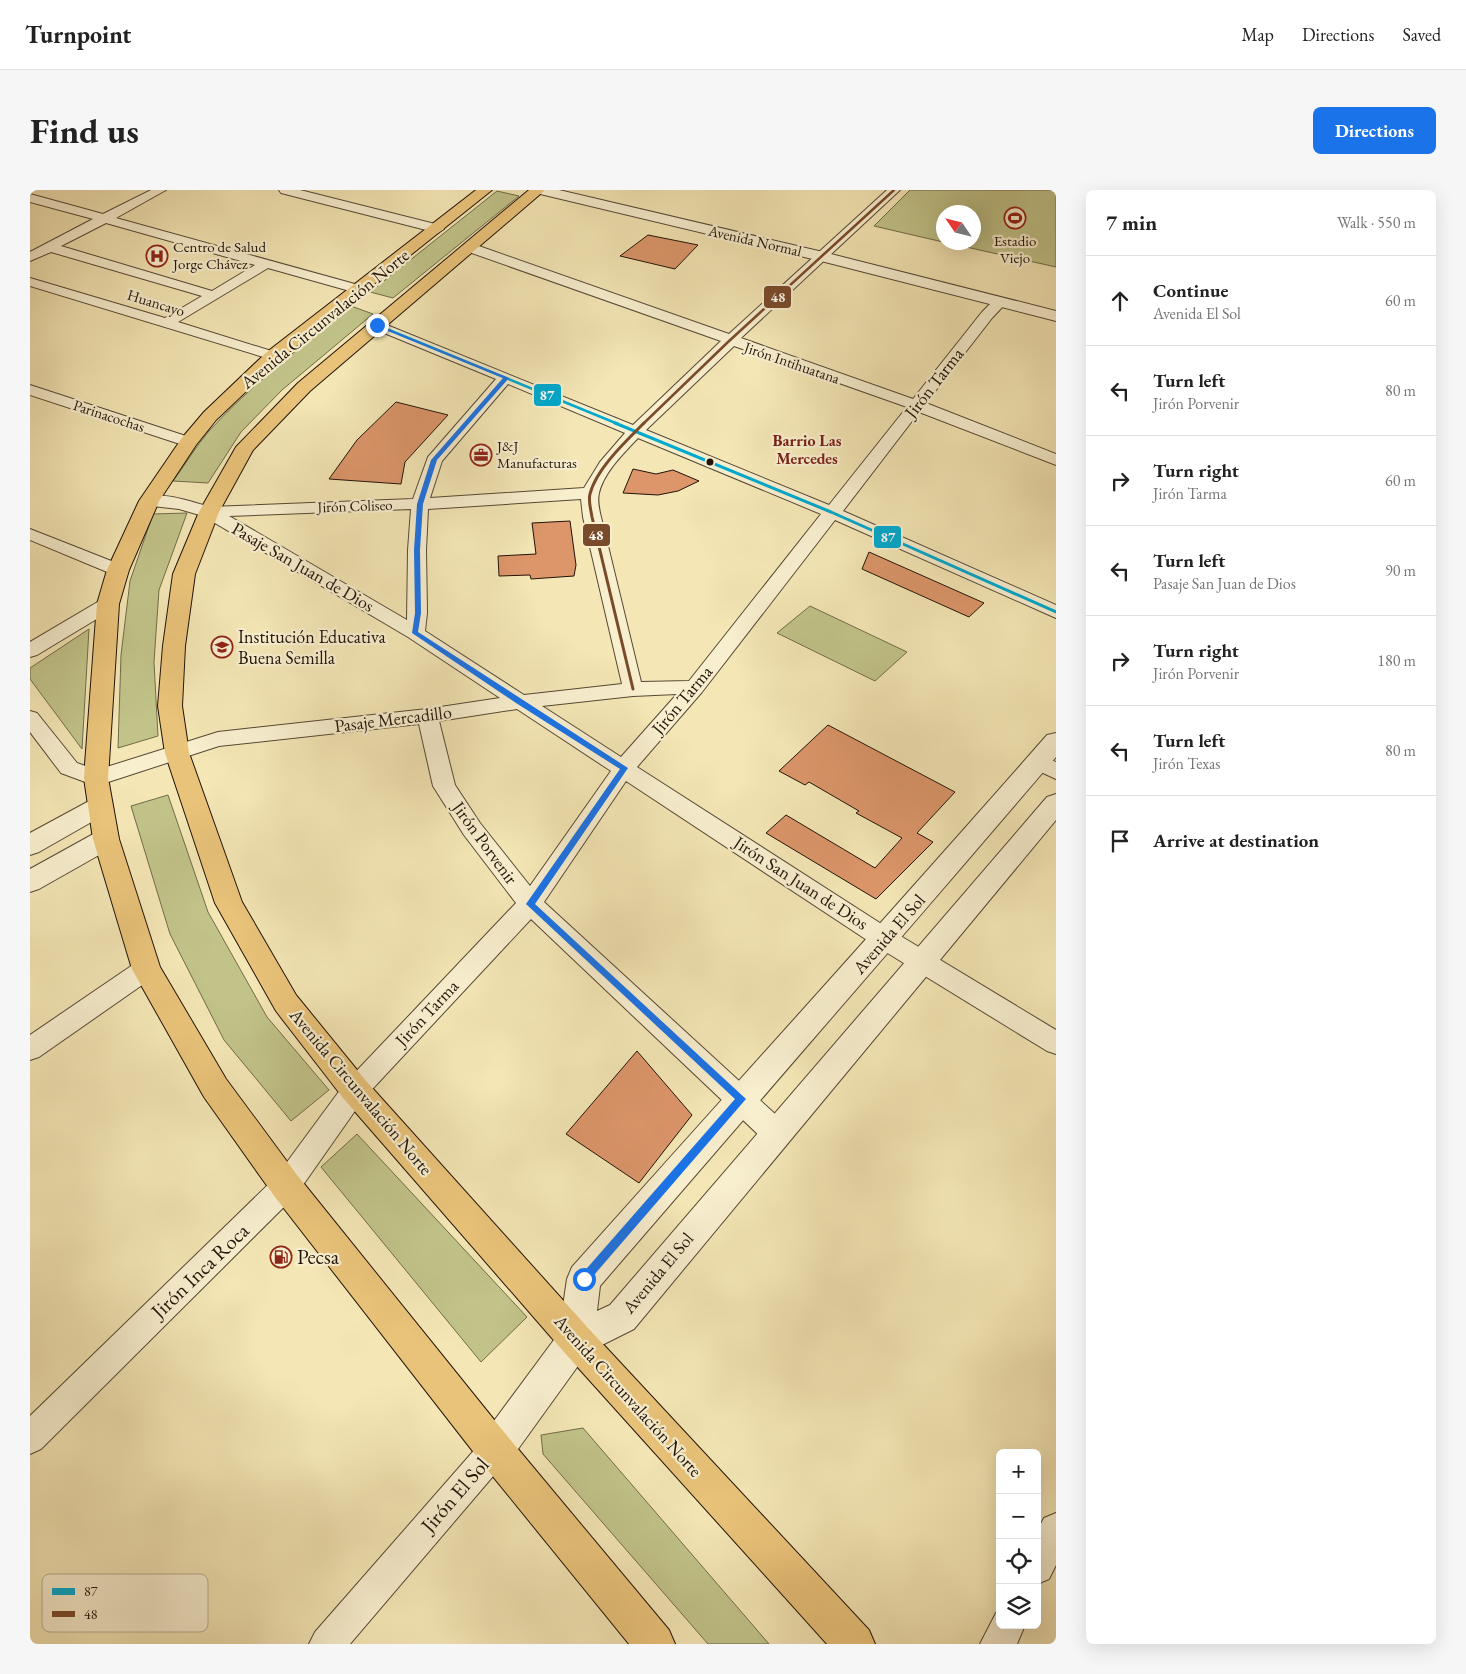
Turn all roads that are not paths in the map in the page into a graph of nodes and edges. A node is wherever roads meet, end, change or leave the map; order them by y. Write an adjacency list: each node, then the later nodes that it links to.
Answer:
1 (160, 190): 7 (street)
2 (285, 190): 8 (street)
3 (485, 190): 8 (highway, Avenida Circunvalación Norte)
4 (535, 191): 10 (highway, Avenida Circunvalación Norte); 12 (street, Avenida Normal)
5 (888, 191): 12 (street)
6 (30, 198): 7 (street)
7 (104, 219): 9 (street); 13 (street)
8 (438, 229): 17 (highway, Avenida Circunvalación Norte)
9 (49, 247): 11 (street); 15 (street)
10 (471, 248): 17 (highway, Avenida Circunvalación Norte); 20 (street, Jirón Intihuatana)
11 (30, 256)
12 (823, 257): 16 (street, Avenida Normal); 20 (street)
13 (266, 264): 15 (street); 17 (street)
14 (30, 282): 19 (street, Huancayo)
15 (215, 296): 19 (street)
16 (1000, 302): 18 (street, Avenida Normal); 24 (street, Jirón Tarma)
17 (370, 304): 21 (highway, Avenida Circunvalación Norte); 22 (street); 31 (highway, Avenida Circunvalación Norte)
18 (1056, 316)
19 (167, 323): 21 (street, Huancayo)
20 (729, 341): 24 (street, Jirón Intihuatana); 25 (street)
21 (273, 356): 26 (highway, Avenida Circunvalación Norte)
22 (506, 378): 25 (street); 30 (street)
23 (30, 390): 26 (street, Parinacochas)
24 (916, 405): 27 (street, Jirón Intihuatana); 32 (street, Jirón Tarma)
25 (637, 431): 28 (street); 32 (street)
26 (189, 442): 29 (highway, Avenida Circunvalación Norte)
27 (1056, 460)
28 (590, 493): 30 (street, Jirón Coliseo); 40 (street)
29 (149, 501): 31 (street, Pasaje San Juan de Dios); 34 (highway, Avenida Circunvalación Norte)
30 (420, 504): 31 (street, Jirón Coliseo); 37 (street)
31 (209, 512): 37 (street, Pasaje San Juan de Dios); 44 (highway, Avenida Circunvalación Norte)
32 (831, 512): 36 (street); 39 (street, Jirón Tarma)
33 (30, 534): 34 (street)
34 (118, 570): 35 (highway, Avenida Circunvalación Norte)
35 (108, 604): 38 (street); 47 (highway, Avenida Circunvalación Norte)
36 (1056, 612)
37 (415, 633): 41 (street, Pasaje San Juan de Dios)
38 (30, 651)
39 (695, 686): 40 (street, Pasaje Mercadillo); 46 (street, Jirón Tarma)
40 (633, 689): 41 (street, Pasaje Mercadillo)
41 (518, 702): 42 (street, Pasaje Mercadillo); 46 (street, Pasaje San Juan de Dios)
42 (427, 716): 44 (street, Pasaje Mercadillo); 53 (street, Jirón Porvenir)
43 (30, 718): 47 (street)
44 (177, 753): 47 (street, Pasaje Mercadillo); 59 (highway, Avenida Circunvalación Norte)
45 (1050, 758): 54 (street, Avenida El Sol)
46 (624, 768): 53 (street, Jirón Tarma); 54 (street, Jirón San Juan de Dios)
47 (96, 778): 49 (highway, Avenida Circunvalación Norte)
48 (1056, 803): 55 (street, Avenida El Sol)
49 (100, 806): 50 (highway, Avenida Circunvalación Norte); 51 (street)
50 (106, 839): 52 (street); 56 (highway, Avenida Circunvalación Norte)
51 (30, 845)
52 (30, 882)
53 (530, 904): 59 (street, Jirón Tarma); 60 (street, Jirón Porvenir)
54 (885, 939): 55 (street, Jirón San Juan de Dios); 60 (street, Avenida El Sol)
55 (922, 962): 57 (street, Jirón San Juan de Dios); 61 (street, Avenida El Sol)
56 (146, 969): 58 (street); 62 (highway, Avenida Circunvalación Norte)
57 (1056, 1043)
58 (30, 1049)
59 (355, 1090): 62 (street, Jirón Inca Roca); 63 (highway, Avenida Circunvalación Norte)
60 (741, 1099): 61 (street, Jirón Porvenir); 63 (street, Avenida El Sol)
61 (776, 1133): 63 (street, Avenida El Sol)
62 (286, 1186): 64 (street, Jirón Inca Roca); 65 (highway, Avenida Circunvalación Norte)
63 (576, 1340): 65 (street, Jirón El Sol); 71 (highway, Avenida Circunvalación Norte)
64 (30, 1438)
65 (495, 1450): 69 (street, Jirón El Sol); 70 (highway, Avenida Circunvalación Norte)
66 (1056, 1530): 67 (street)
67 (1041, 1559)
68 (1006, 1629): 72 (street)
69 (327, 1644)
70 (655, 1644)
71 (855, 1644)
72 (998, 1644)

